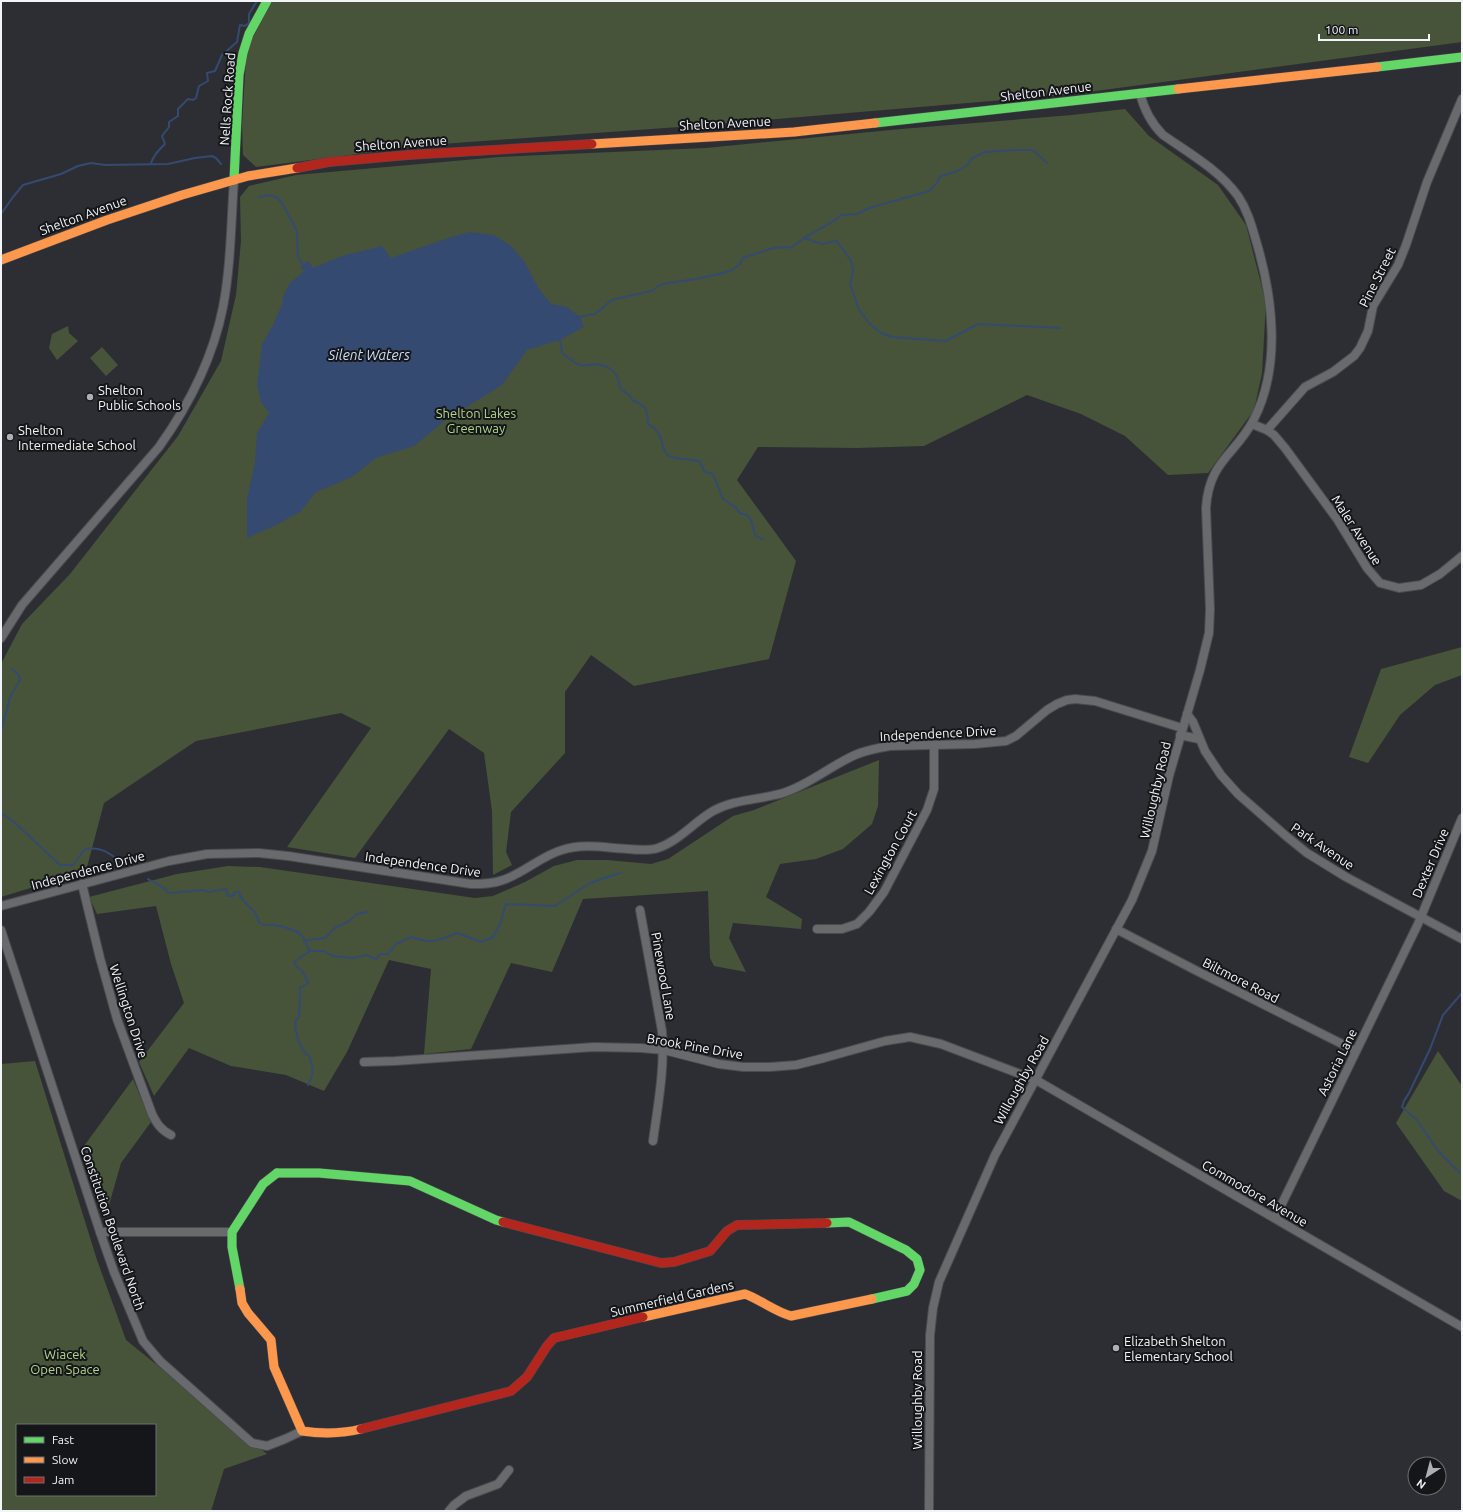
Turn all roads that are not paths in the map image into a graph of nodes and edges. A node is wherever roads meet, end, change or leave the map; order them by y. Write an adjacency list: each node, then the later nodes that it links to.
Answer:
1 (267, 1): 5 (main road, Nells Rock Road)
2 (1462, 57): 3 (main road, Shelton Avenue)
3 (1140, 93): 5 (main road, Shelton Avenue); 7 (street, Willoughby Road)
4 (1462, 99): 8 (street, Pine Street)
5 (234, 180): 6 (main road, Shelton Avenue); 10 (street)
6 (1, 260)
7 (1252, 424): 8 (street, Maler Avenue); 11 (street, Willoughby Road)
8 (1267, 430): 9 (street, Maler Avenue)
9 (1462, 556)
10 (1, 638)
11 (1187, 714): 12 (street, Willoughby Road); 13 (street, Park Avenue)
12 (1181, 732): 13 (street); 14 (street, Independence Drive); 21 (street, Willoughby Road)
13 (1199, 739): 19 (street, Park Avenue)
14 (934, 745): 16 (street, Independence Drive); 20 (street, Lexington Court)
15 (1462, 818): 19 (street, Dexter Drive)
16 (82, 884): 17 (street, Independence Drive); 28 (street, Wellington Drive)
17 (1, 906)
18 (640, 910): 24 (street, Pinewood Lane)
19 (1421, 917): 23 (street, Park Avenue); 25 (street, Astoria Lane)
20 (816, 929)
21 (1116, 929): 25 (street, Biltmore Road); 27 (street, Willoughby Road)
22 (1, 930): 31 (street, Constitution Boulevard North)
23 (1462, 939)
24 (664, 1050): 26 (street, Brook Pine Drive); 27 (street, Brook Pine Drive); 29 (street, Pinewood Lane)
25 (1356, 1051): 30 (street, Astoria Lane)
26 (364, 1062)
27 (1036, 1080): 30 (street, Commodore Avenue); 37 (street, Willoughby Road)
28 (171, 1135)
29 (653, 1141)
30 (1275, 1218): 33 (street, Commodore Avenue)
31 (100, 1232): 32 (street); 34 (street, Constitution Boulevard North)
32 (232, 1232): 34 (main road); 34 (main road, Summerfield Gardens)
33 (1462, 1327)
34 (302, 1431)
35 (509, 1470): 36 (street)
36 (449, 1511)
37 (929, 1511)

